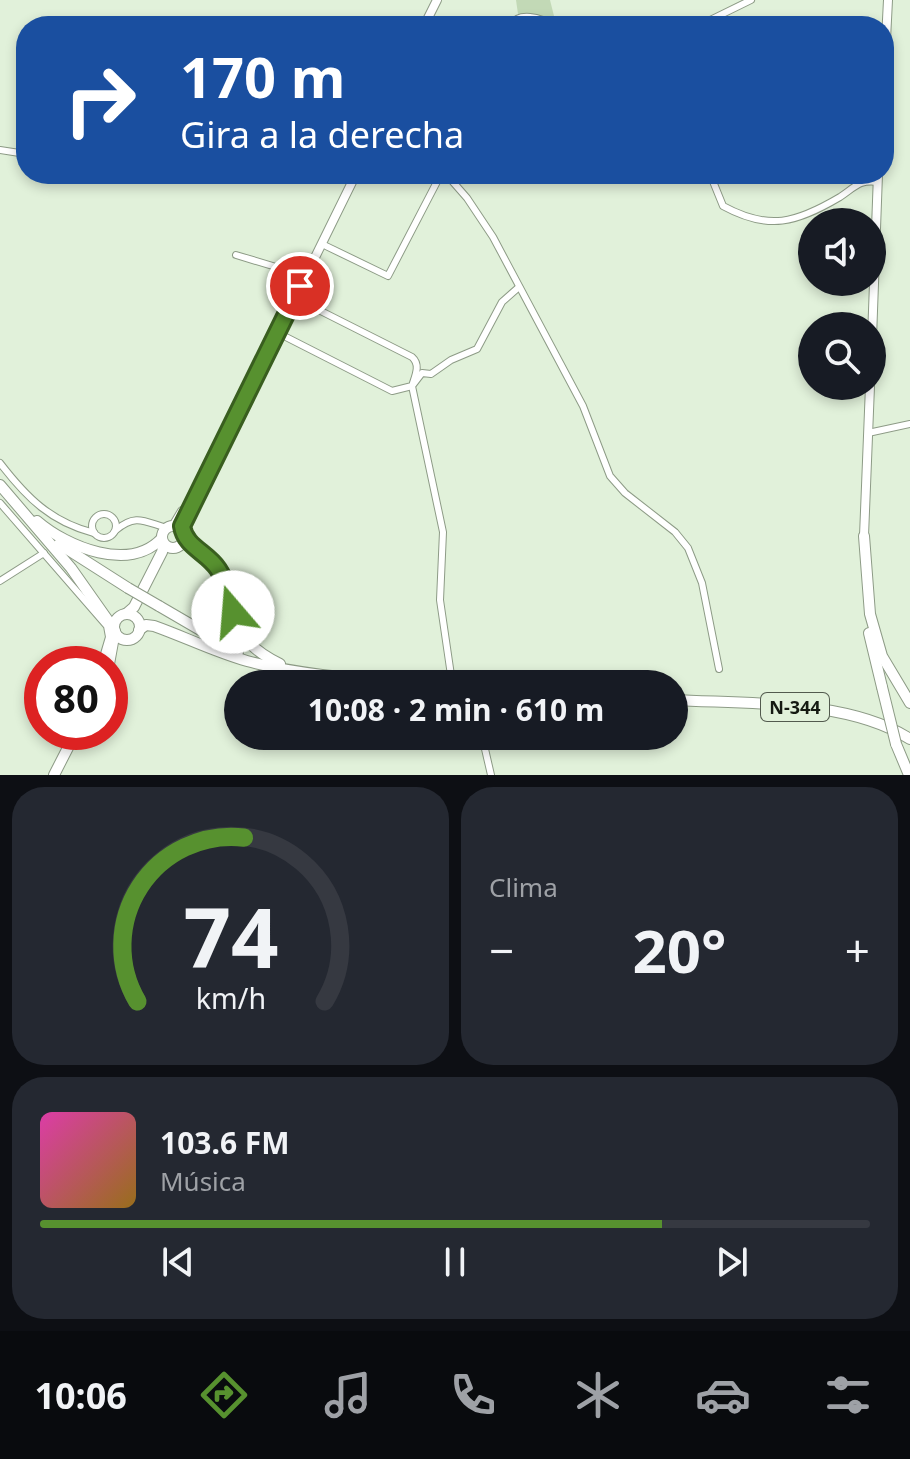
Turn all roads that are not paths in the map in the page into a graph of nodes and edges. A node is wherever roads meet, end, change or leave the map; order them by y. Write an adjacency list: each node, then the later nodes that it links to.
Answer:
1 (751, 0): 2 (street)
2 (718, 16)
3 (348, 184): 31 (main road)
4 (438, 184): 9 (street)
5 (451, 184): 12 (street)
6 (714, 184): 7 (street)
7 (858, 184)
8 (878, 184): 14 (main road)
9 (326, 246)
10 (236, 255): 11 (street)
11 (296, 273)
12 (519, 287): 16 (street); 42 (street)
13 (299, 300): 16 (street)
14 (873, 312)
15 (282, 335): 16 (street)
16 (412, 386): 44 (street)
17 (869, 400): 19 (main road)
18 (910, 424): 19 (street)
19 (868, 433): 32 (main road)
20 (0, 463): 28 (street)
21 (0, 485): 22 (highway)
22 (13, 502): 25 (highway); 31 (highway)
23 (0, 503): 33 (street)
24 (112, 518): 26 (street); 27 (street); 29 (street)
25 (30, 520): 36 (highway); 41 (highway, bridge)
26 (93, 522): 28 (street); 30 (street)
27 (130, 522): 29 (street); 31 (street)
28 (68, 526): 30 (street)
29 (116, 530): 30 (street)
30 (94, 533)
31 (171, 536): 35 (highway); 43 (highway)
32 (864, 536): 46 (highway); 52 (highway, bridge)
33 (44, 553): 34 (street); 38 (street)
34 (0, 581)
35 (134, 621): 36 (highway); 37 (highway); 41 (highway)
36 (115, 630): 37 (highway); 39 (highway)
37 (129, 639): 40 (highway)
38 (106, 646)
39 (112, 646)
40 (123, 646)
41 (273, 666): 43 (highway)
42 (719, 669)
43 (292, 670)
44 (450, 670)
45 (688, 701): 47 (highway, N-344)
46 (910, 703)
47 (910, 739)
48 (67, 750): 50 (highway)
49 (485, 750): 51 (street)
50 (54, 775)
51 (491, 775)
52 (909, 775)

